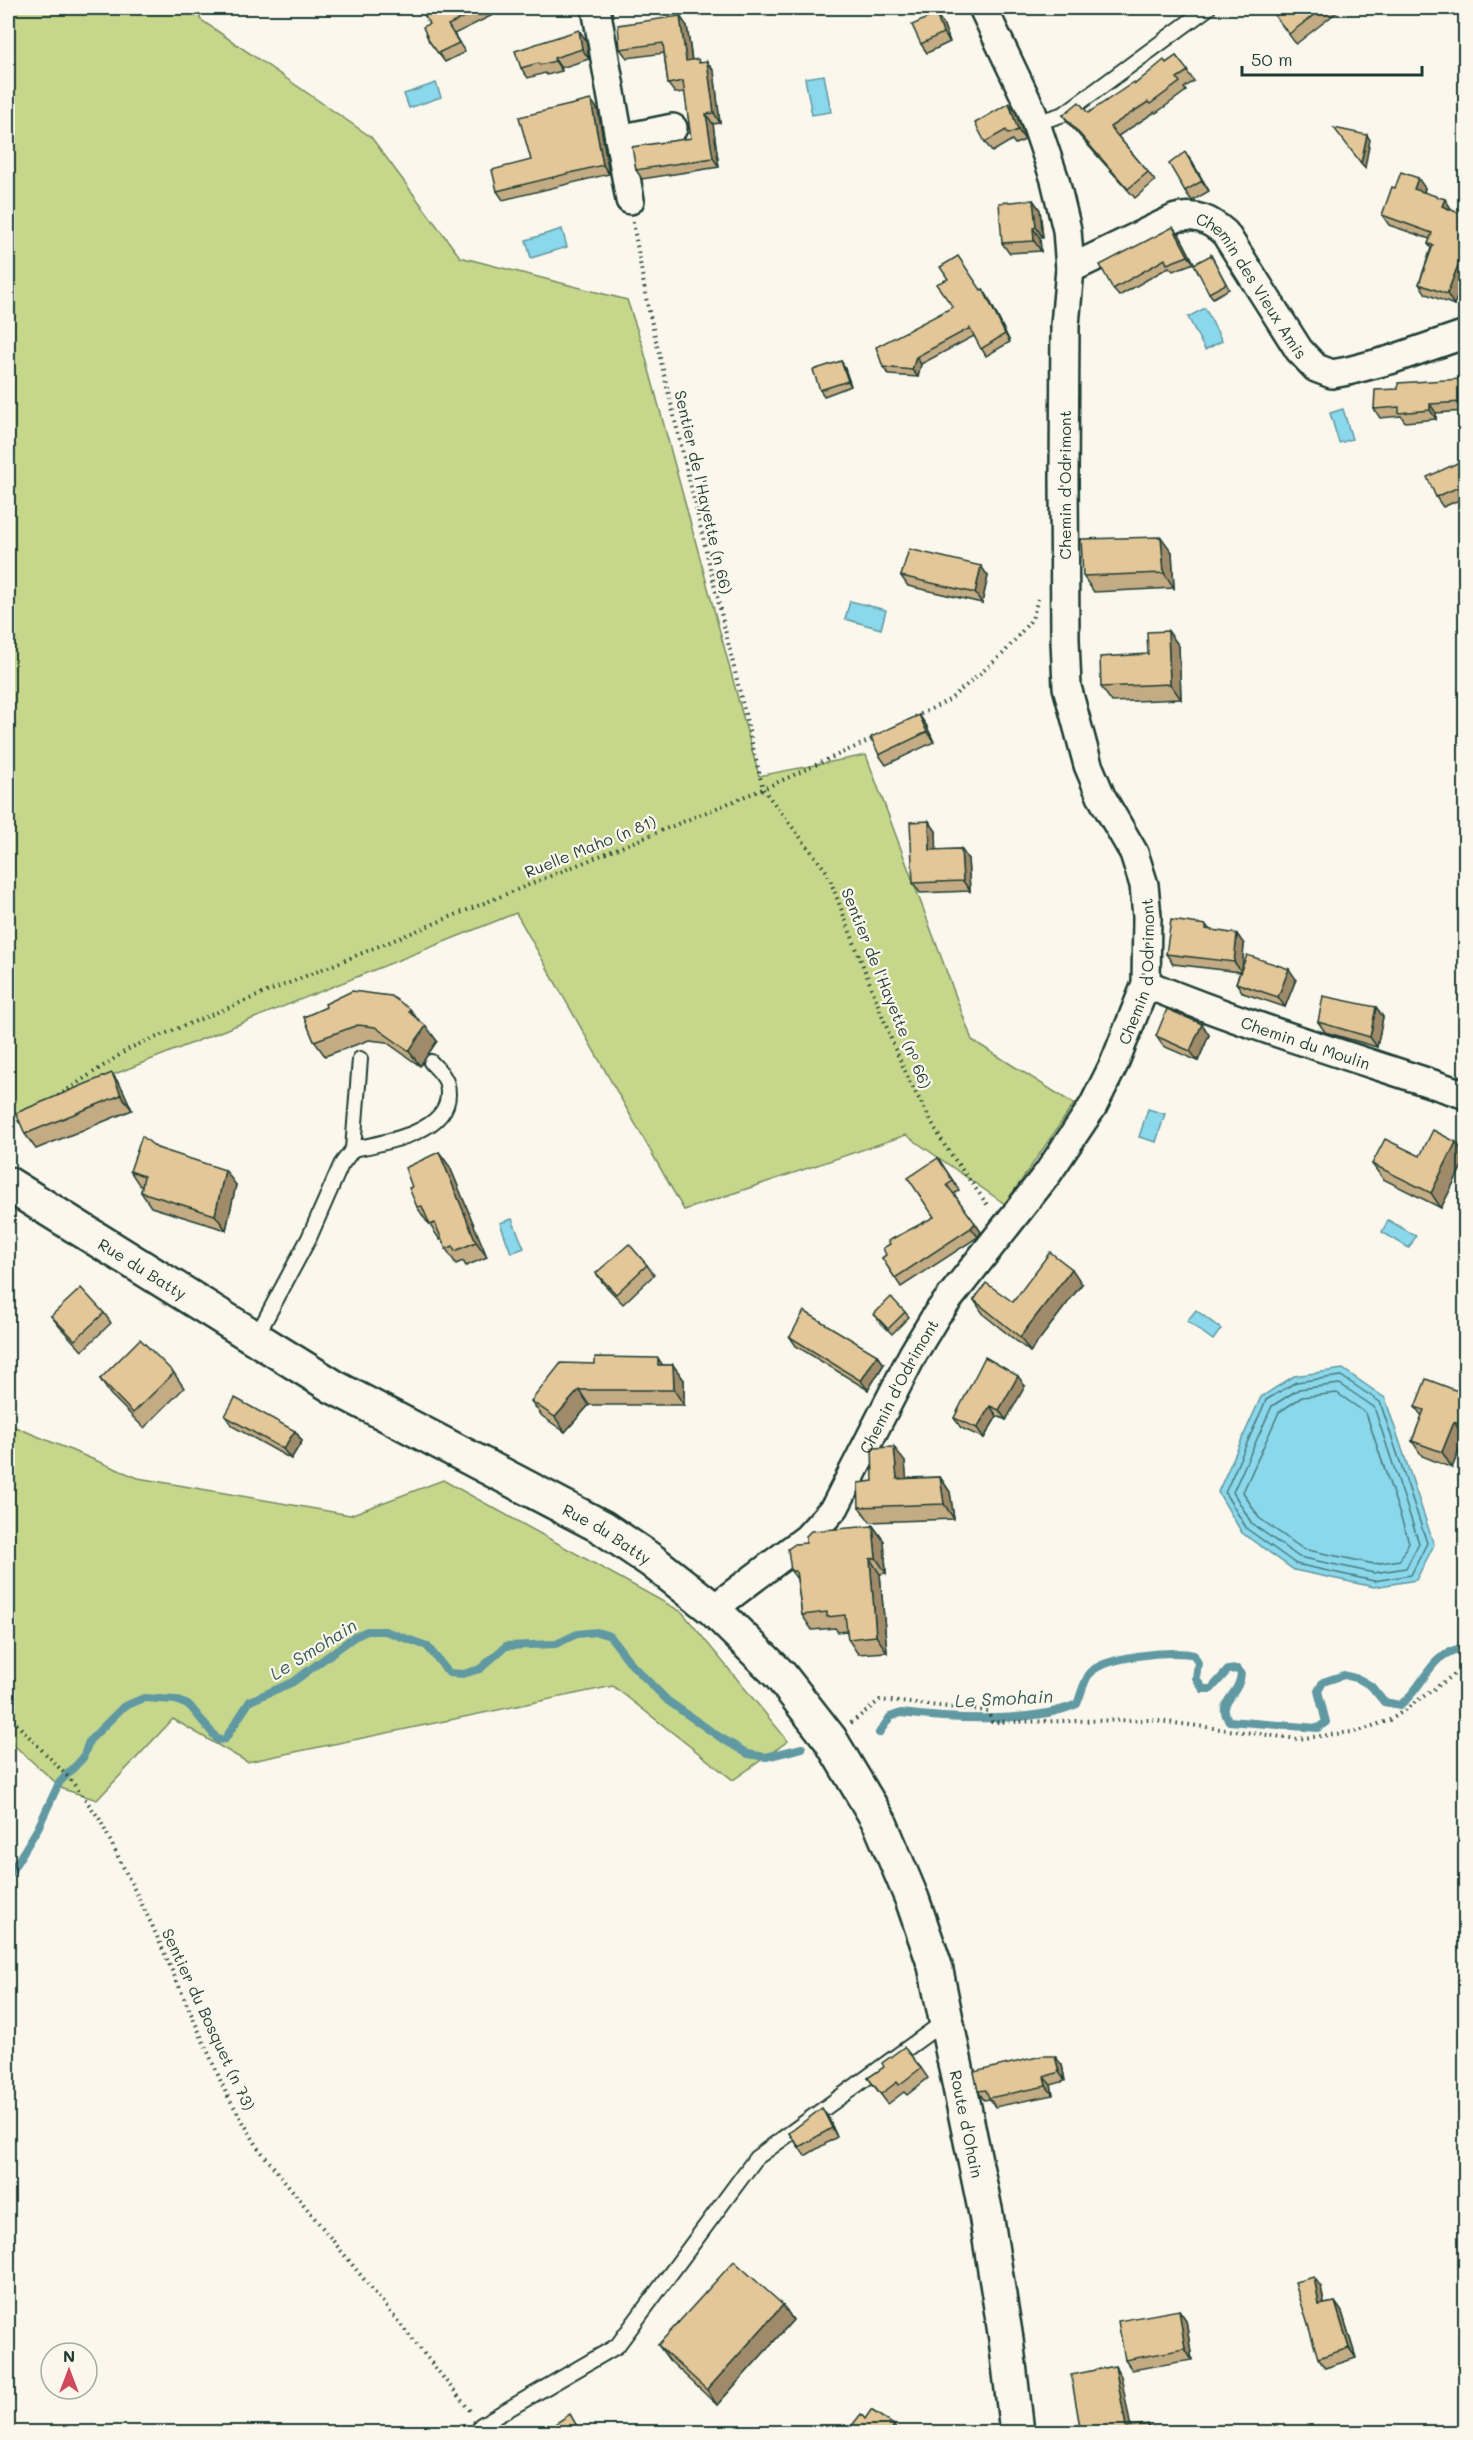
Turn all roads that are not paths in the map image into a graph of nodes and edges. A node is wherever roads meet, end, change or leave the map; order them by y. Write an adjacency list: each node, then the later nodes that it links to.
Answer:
1 (596, 8): 6 (street)
2 (983, 8): 4 (street, Chemin d'Odrimont)
3 (1208, 8): 4 (lane)
4 (1036, 123): 8 (street, Chemin d'Odrimont)
5 (673, 128): 6 (street)
6 (619, 139): 7 (street)
7 (630, 200)
8 (1070, 269): 9 (street, Chemin des Vieux Amis); 10 (street, Chemin d'Odrimont)
9 (1466, 334)
10 (1146, 984): 13 (street, Chemin du Moulin); 17 (street, Chemin d'Odrimont)
11 (360, 1059): 14 (lane)
12 (431, 1062): 14 (lane)
13 (1466, 1095)
14 (353, 1149): 16 (lane)
15 (19, 1191): 16 (main road, Rue du Batty)
16 (255, 1340): 17 (main road, Rue du Batty)
17 (713, 1609): 18 (main road, Rue du Batty)
18 (880, 1823): 19 (main road, Route d'Ohain)
19 (946, 2019): 20 (lane); 21 (main road, Route d'Ohain)
20 (481, 2425)
21 (1017, 2433)

